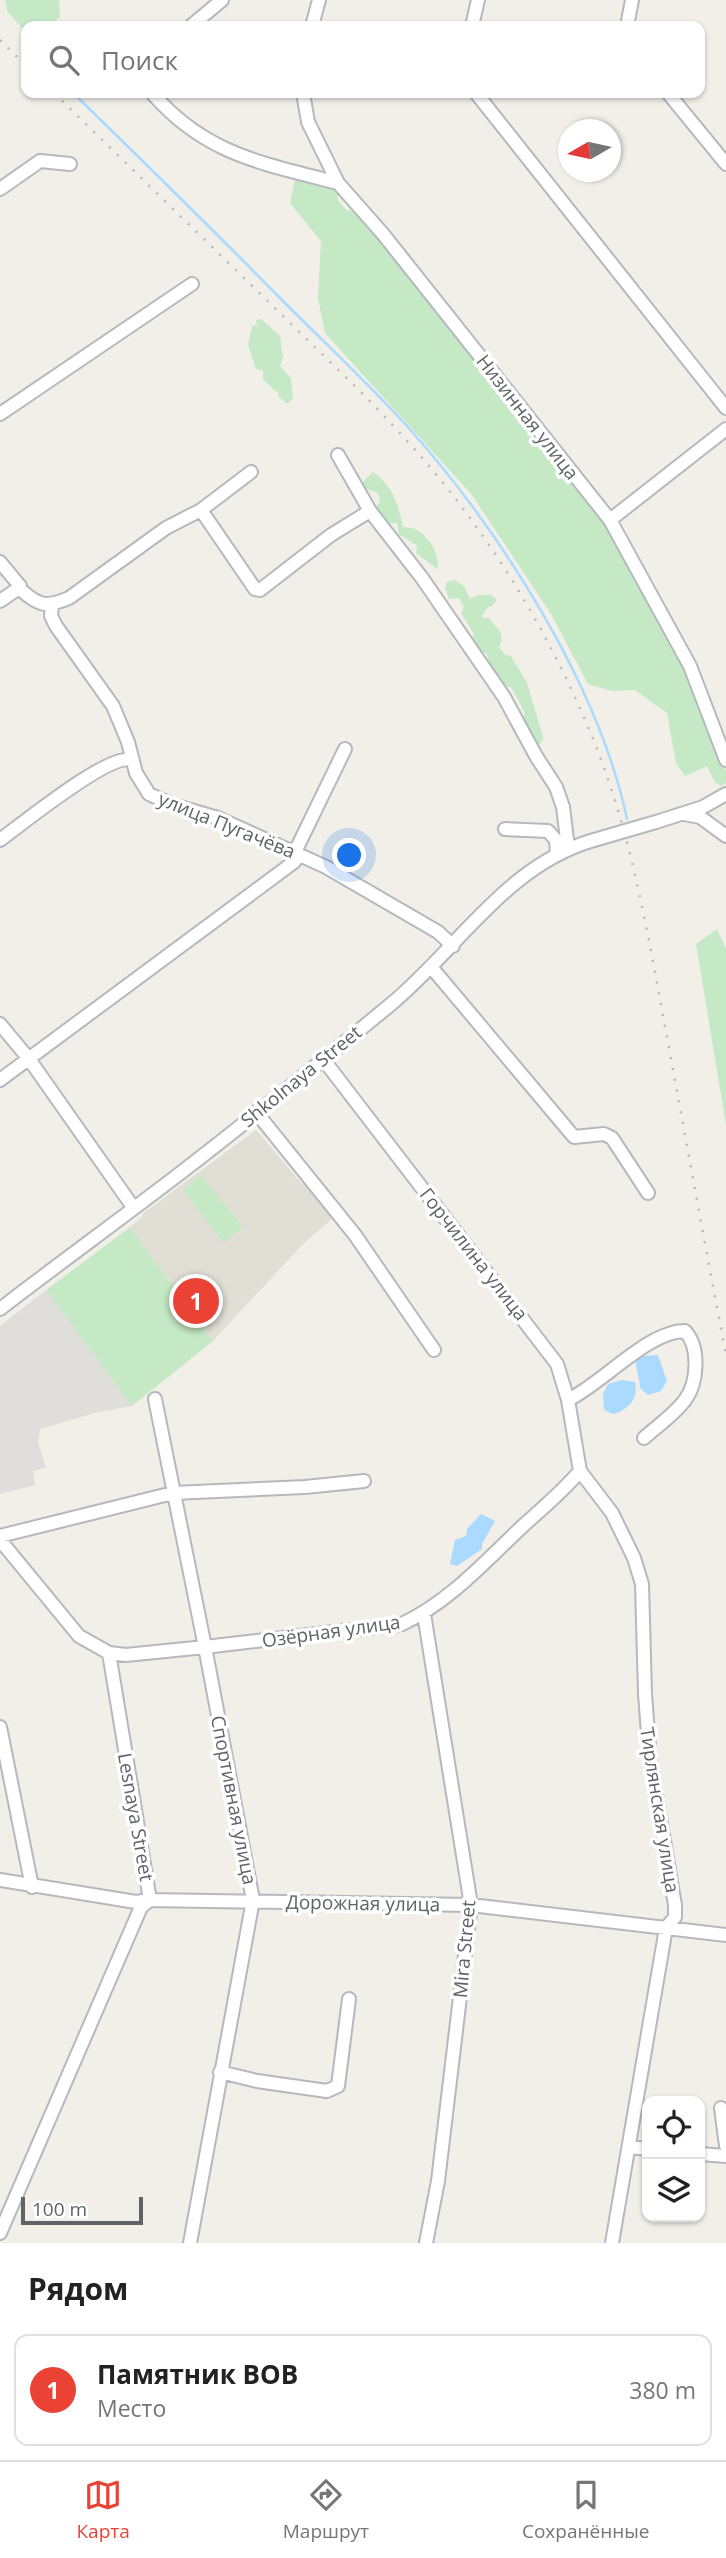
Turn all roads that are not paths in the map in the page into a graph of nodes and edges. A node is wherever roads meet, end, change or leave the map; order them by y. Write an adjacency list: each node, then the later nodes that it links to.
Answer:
1 (222, 0): 5 (street)
2 (319, 0): 6 (street)
3 (478, 0): 7 (street)
4 (632, 0): 8 (street)
5 (197, 21)
6 (314, 21)
7 (473, 21)
8 (628, 21)
9 (157, 98): 15 (street)
10 (304, 98): 15 (street, Низинная улица)
11 (480, 98): 18 (street)
12 (671, 98): 14 (street)
13 (70, 164): 16 (street)
14 (726, 164)
15 (338, 183): 25 (street, Низинная улица)
16 (0, 189)
17 (192, 284): 19 (street)
18 (726, 408)
19 (0, 414)
20 (726, 429): 25 (street)
21 (338, 455): 24 (street)
22 (251, 472): 23 (street)
23 (201, 510): 24 (street); 29 (street)
24 (370, 511): 38 (street)
25 (610, 520): 32 (street, Низинная улица)
26 (0, 562): 27 (street)
27 (19, 589): 28 (street); 29 (street)
28 (0, 601)
29 (52, 605): 31 (street, улица Пугачёва)
30 (345, 749): 39 (street)
31 (131, 760): 37 (street); 39 (street, улица Пугачёва)
32 (726, 760)
33 (726, 794): 34 (street, Shkolnaya Street)
34 (684, 814): 36 (street); 38 (street, Shkolnaya Street, bridge)
35 (505, 829): 38 (street)
36 (726, 836)
37 (0, 839)
38 (562, 851): 40 (street, Shkolnaya Street)
39 (297, 854): 40 (street, улица Пугачёва); 43 (street)
40 (453, 946): 41 (street, Shkolnaya Street)
41 (432, 968): 44 (street, Shkolnaya Street); 47 (street)
42 (0, 1024): 43 (street)
43 (29, 1059): 45 (street); 48 (street)
44 (323, 1059): 46 (street, Shkolnaya Street); 52 (street, Горчилина улица)
45 (0, 1080)
46 (256, 1112): 48 (street, Shkolnaya Street); 50 (street)
47 (648, 1193)
48 (133, 1207): 49 (street, Shkolnaya Street)
49 (0, 1309)
50 (434, 1350)
51 (155, 1399): 56 (street, Спортивная улица)
52 (569, 1400): 53 (street); 54 (street, Горчилина улица)
53 (644, 1438)
54 (580, 1471): 58 (street, Озёрная улица); 67 (street, Тирлянская улица)
55 (364, 1481): 56 (street)
56 (173, 1493): 57 (street); 59 (street, Спортивная улица)
57 (0, 1538): 60 (street)
58 (424, 1614): 59 (street, Озёрная улица); 66 (street, Mira Street)
59 (205, 1647): 60 (street, Озёрная улица); 65 (street, Спортивная улица)
60 (109, 1653): 64 (street, Lesnaya Street)
61 (0, 1727): 63 (street)
62 (0, 1880): 63 (street, Дорожная улица)
63 (32, 1887): 64 (street, Дорожная улица)
64 (150, 1900): 65 (street, Дорожная улица); 77 (street, Lesnaya Street)
65 (253, 1900): 66 (street, Дорожная улица); 70 (street, Спортивная улица)
66 (471, 1905): 67 (street, Дорожная улица); 79 (street, Mira Street)
67 (666, 1928): 68 (street, Дорожная улица); 73 (street, Тирлянская улица)
68 (726, 1935)
69 (349, 1999): 70 (street)
70 (220, 2072): 78 (street, Спортивная улица)
71 (721, 2108): 72 (street)
72 (726, 2146)
73 (630, 2147): 74 (street); 80 (street, Тирлянская улица)
74 (642, 2148)
75 (705, 2154): 76 (street)
76 (726, 2156)
77 (0, 2233)
78 (190, 2243)
79 (426, 2243)
80 (612, 2243)

